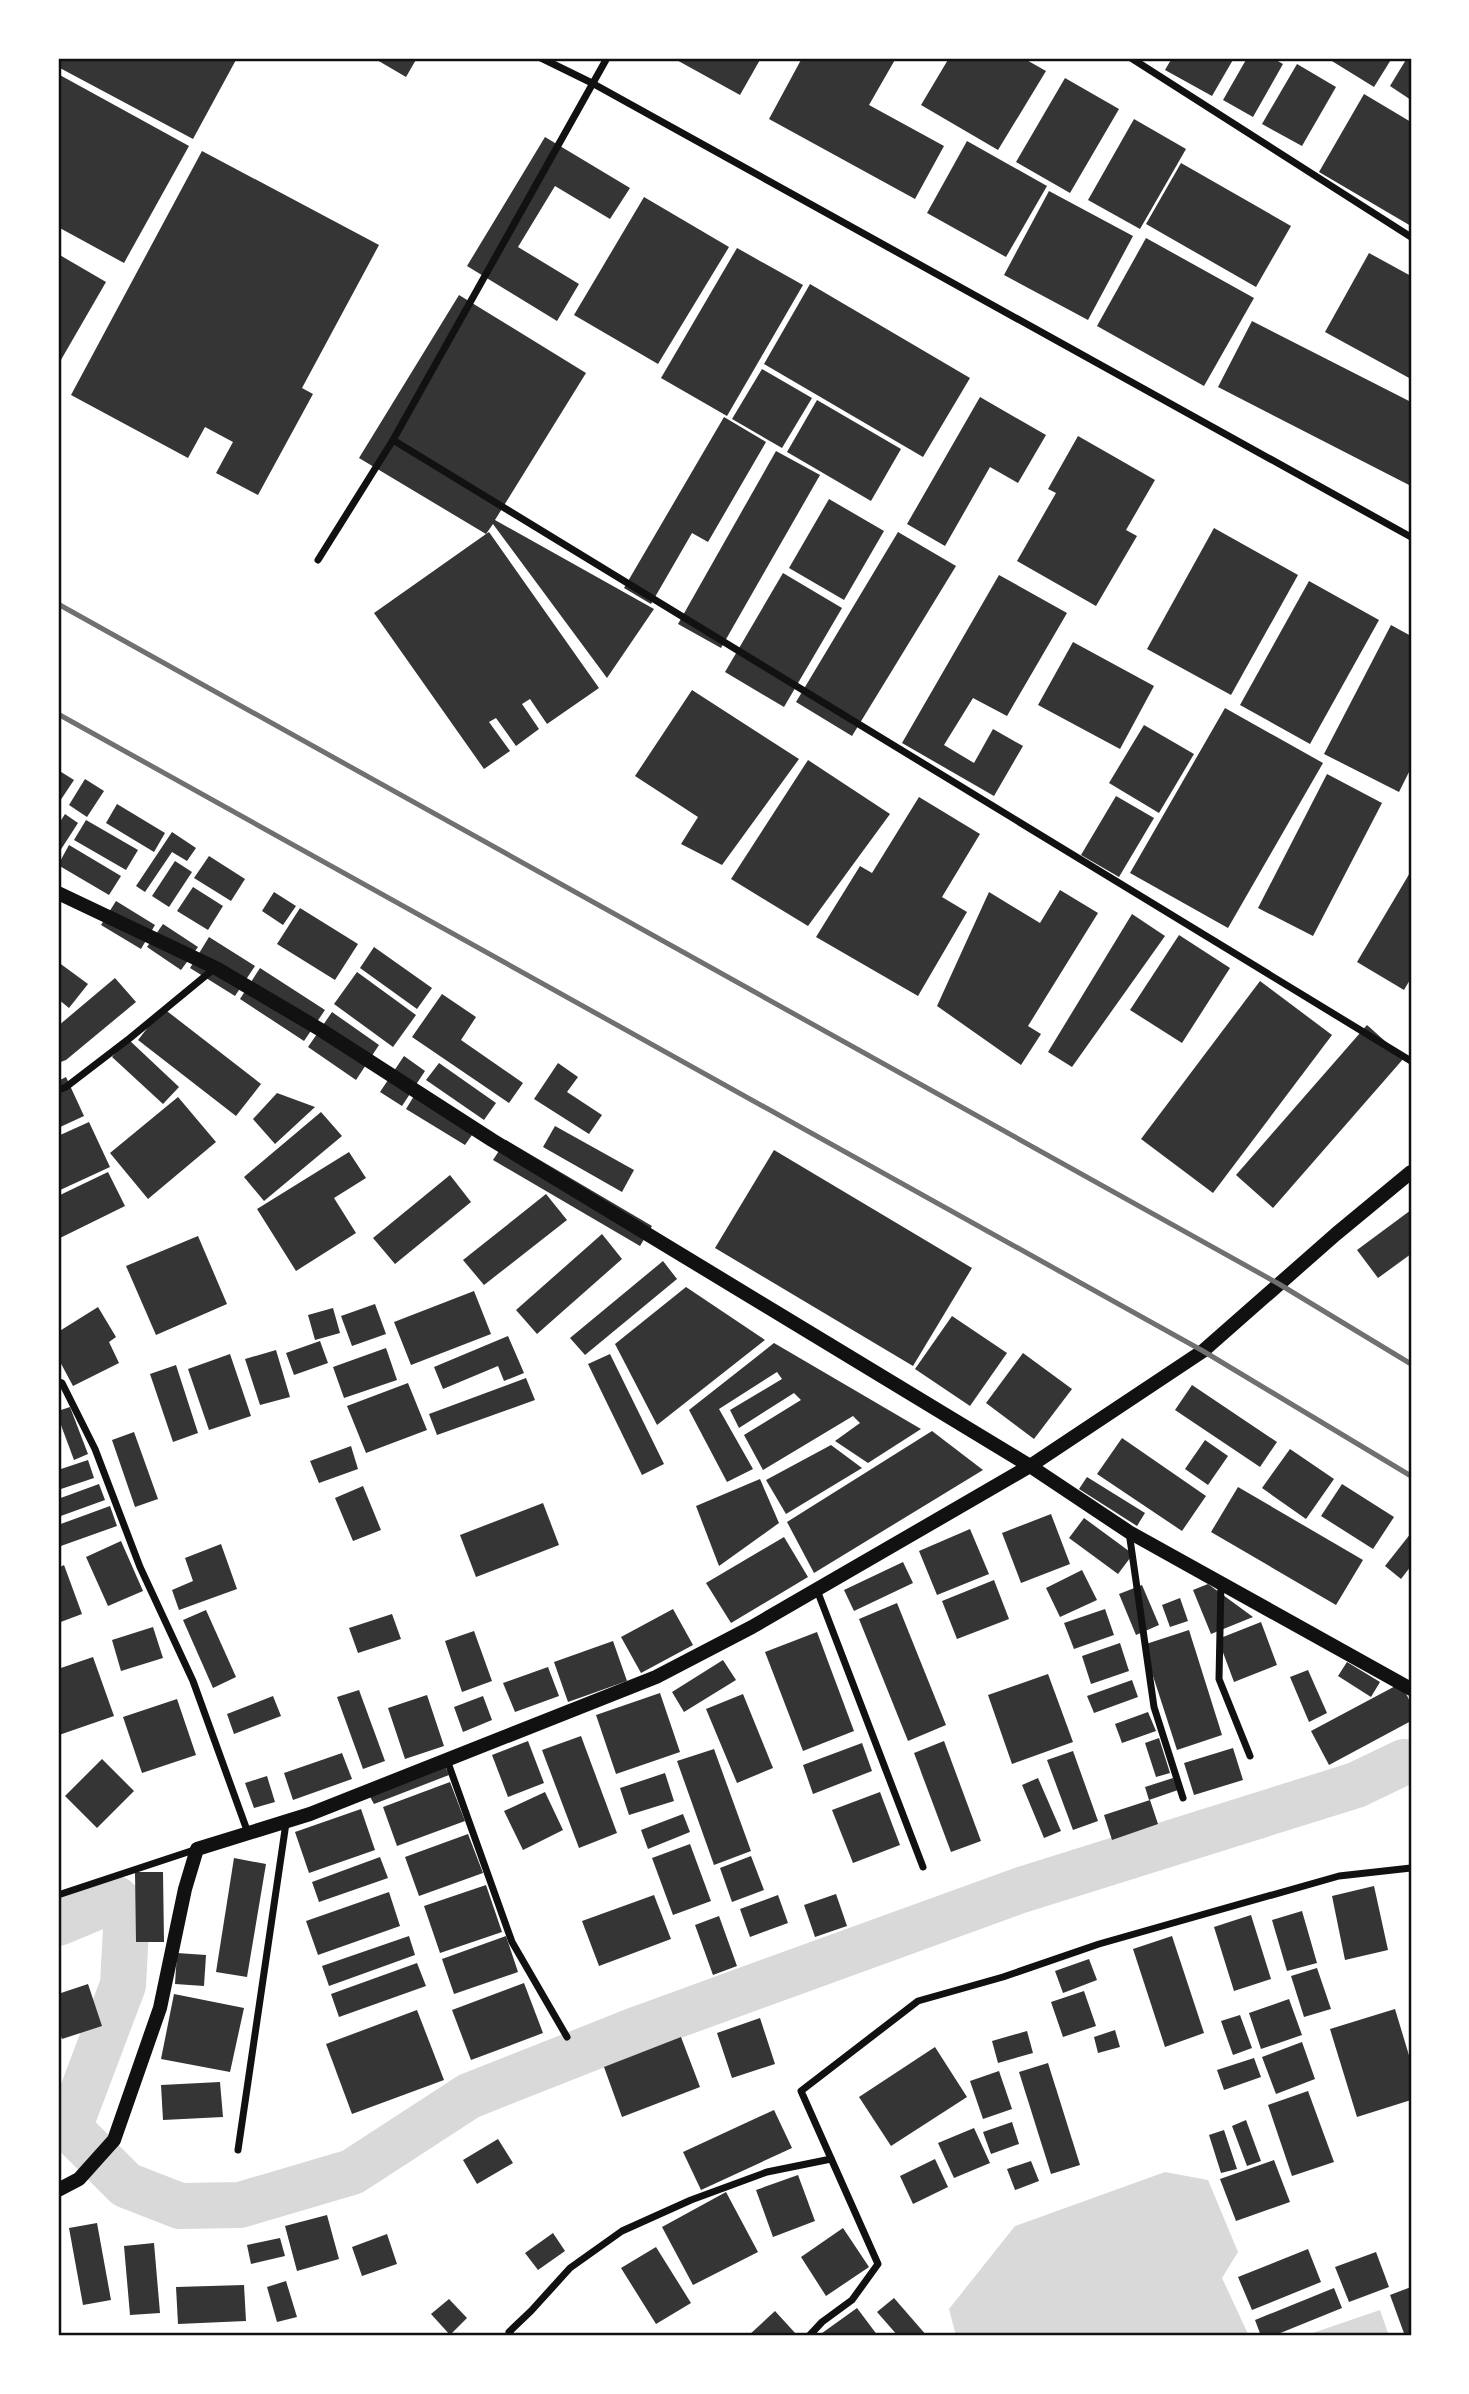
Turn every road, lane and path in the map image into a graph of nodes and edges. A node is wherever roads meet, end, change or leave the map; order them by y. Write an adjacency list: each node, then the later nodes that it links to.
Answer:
1 (541, 58): 4 (street)
2 (607, 58): 4 (street)
3 (1131, 58): 5 (street)
4 (592, 83): 6 (street); 7 (street)
5 (1411, 237)
6 (393, 440): 8 (street); 11 (street)
7 (1411, 537)
8 (318, 560)
9 (58, 893): 10 (main road)
10 (216, 968): 12 (street); 15 (main road)
11 (1411, 1060)
12 (58, 1090)
13 (1411, 1172): 15 (main road)
14 (58, 1382): 24 (street)
15 (1030, 1466): 16 (main road); 18 (main road)
16 (1129, 1532): 17 (main road); 22 (street)
17 (1222, 1582): 19 (main road); 20 (street)
18 (817, 1590): 21 (main road); 26 (street)
19 (1411, 1689)
20 (1250, 1756)
21 (447, 1760): 23 (main road); 29 (street)
22 (1183, 1798)
23 (286, 1822): 24 (main road); 30 (street)
24 (249, 1834): 25 (main road)
25 (197, 1849): 28 (street); 32 (main road)
26 (923, 1867)
27 (1411, 1868): 31 (street)
28 (58, 1895)
29 (567, 2037)
30 (238, 2150)
31 (831, 2159): 33 (street); 34 (street)
32 (58, 2190)
33 (512, 2336)
34 (809, 2336)

